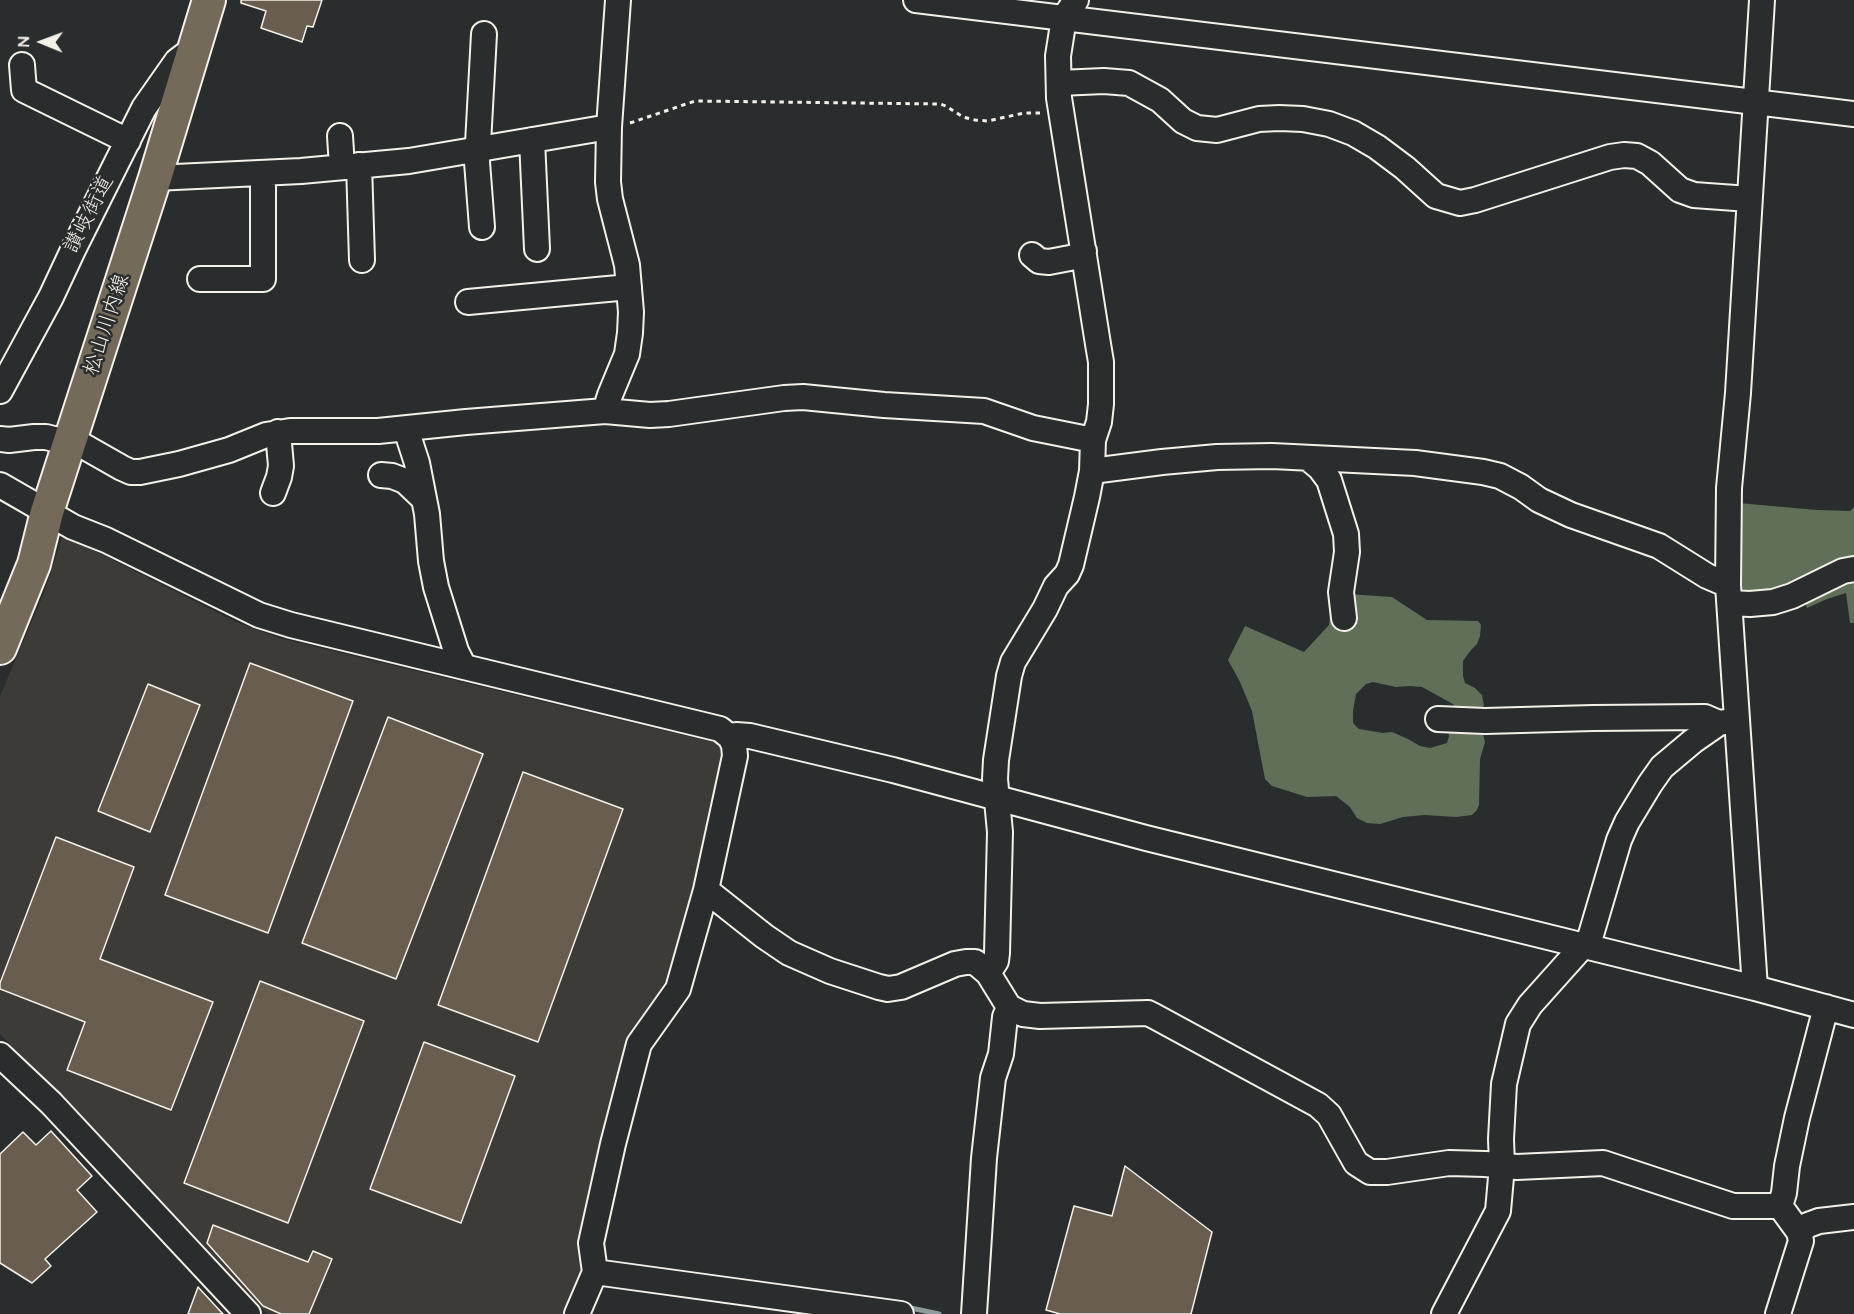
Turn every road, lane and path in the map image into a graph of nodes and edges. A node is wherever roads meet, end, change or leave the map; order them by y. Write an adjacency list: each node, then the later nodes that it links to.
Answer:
1 (209, 0): 7 (main road, 松山川内線)
2 (618, 0): 13 (street)
3 (916, 0): 5 (street)
4 (1762, 0): 10 (street)
5 (1070, 9): 9 (street); 10 (street)
6 (484, 34): 17 (street)
7 (193, 49): 16 (street, 讃岐街道); 20 (main road, 松山川内線)
8 (22, 65): 16 (street)
9 (1059, 83): 11 (street); 21 (street)
10 (1756, 102): 12 (street); 21 (street)
11 (1060, 113): 13 (path); 24 (street)
12 (1854, 114)
13 (609, 127): 15 (street); 28 (street)
14 (340, 136): 18 (street)
15 (531, 140): 17 (street); 23 (street)
16 (128, 141): 30 (street, 讃岐街道)
17 (477, 149): 18 (street); 22 (street)
18 (351, 166): 19 (street); 26 (street)
19 (263, 173): 20 (street); 27 (street)
20 (155, 178): 36 (main road, 松山川内線)
21 (1749, 199): 45 (street)
22 (482, 227)
23 (537, 249)
24 (1084, 251): 25 (street); 35 (street)
25 (1032, 255)
26 (362, 260)
27 (200, 279)
28 (629, 287): 29 (street); 31 (street)
29 (468, 303)
30 (0, 391)
31 (605, 411): 32 (street); 35 (street)
32 (406, 430): 33 (street); 42 (street)
33 (278, 432): 36 (street); 41 (street)
34 (0, 440): 36 (street)
35 (1093, 440): 38 (street)
36 (71, 441): 43 (main road, 松山川内線)
37 (1308, 458): 38 (street); 45 (street); 46 (street)
38 (1092, 471): 52 (street)
39 (381, 475): 42 (street)
40 (0, 485): 43 (street)
41 (273, 493)
42 (424, 500): 48 (street)
43 (47, 512): 47 (main road, 松山川内線); 48 (street)
44 (1854, 569): 45 (street)
45 (1729, 594): 50 (street)
46 (1344, 618)
47 (0, 648)
48 (464, 667): 51 (street)
49 (1438, 719): 50 (street)
50 (1728, 722): 54 (street); 56 (street)
51 (730, 737): 52 (street); 53 (street)
52 (996, 799): 54 (street); 55 (street)
53 (706, 890): 55 (street); 65 (street)
54 (1584, 945): 56 (street); 61 (street)
55 (988, 973): 57 (street)
56 (1755, 988): 58 (street)
57 (1009, 1007): 61 (street); 69 (street)
58 (1826, 1007): 59 (street); 62 (street)
59 (1854, 1015)
60 (0, 1055): 66 (street)
61 (1502, 1166): 62 (street); 70 (street)
62 (1780, 1206): 64 (street)
63 (1854, 1217): 64 (street)
64 (1799, 1232): 71 (street)
65 (595, 1272): 67 (street); 68 (street)
66 (248, 1314)
67 (578, 1314)
68 (901, 1314)
69 (974, 1314)
70 (1444, 1314)
71 (1778, 1314)

